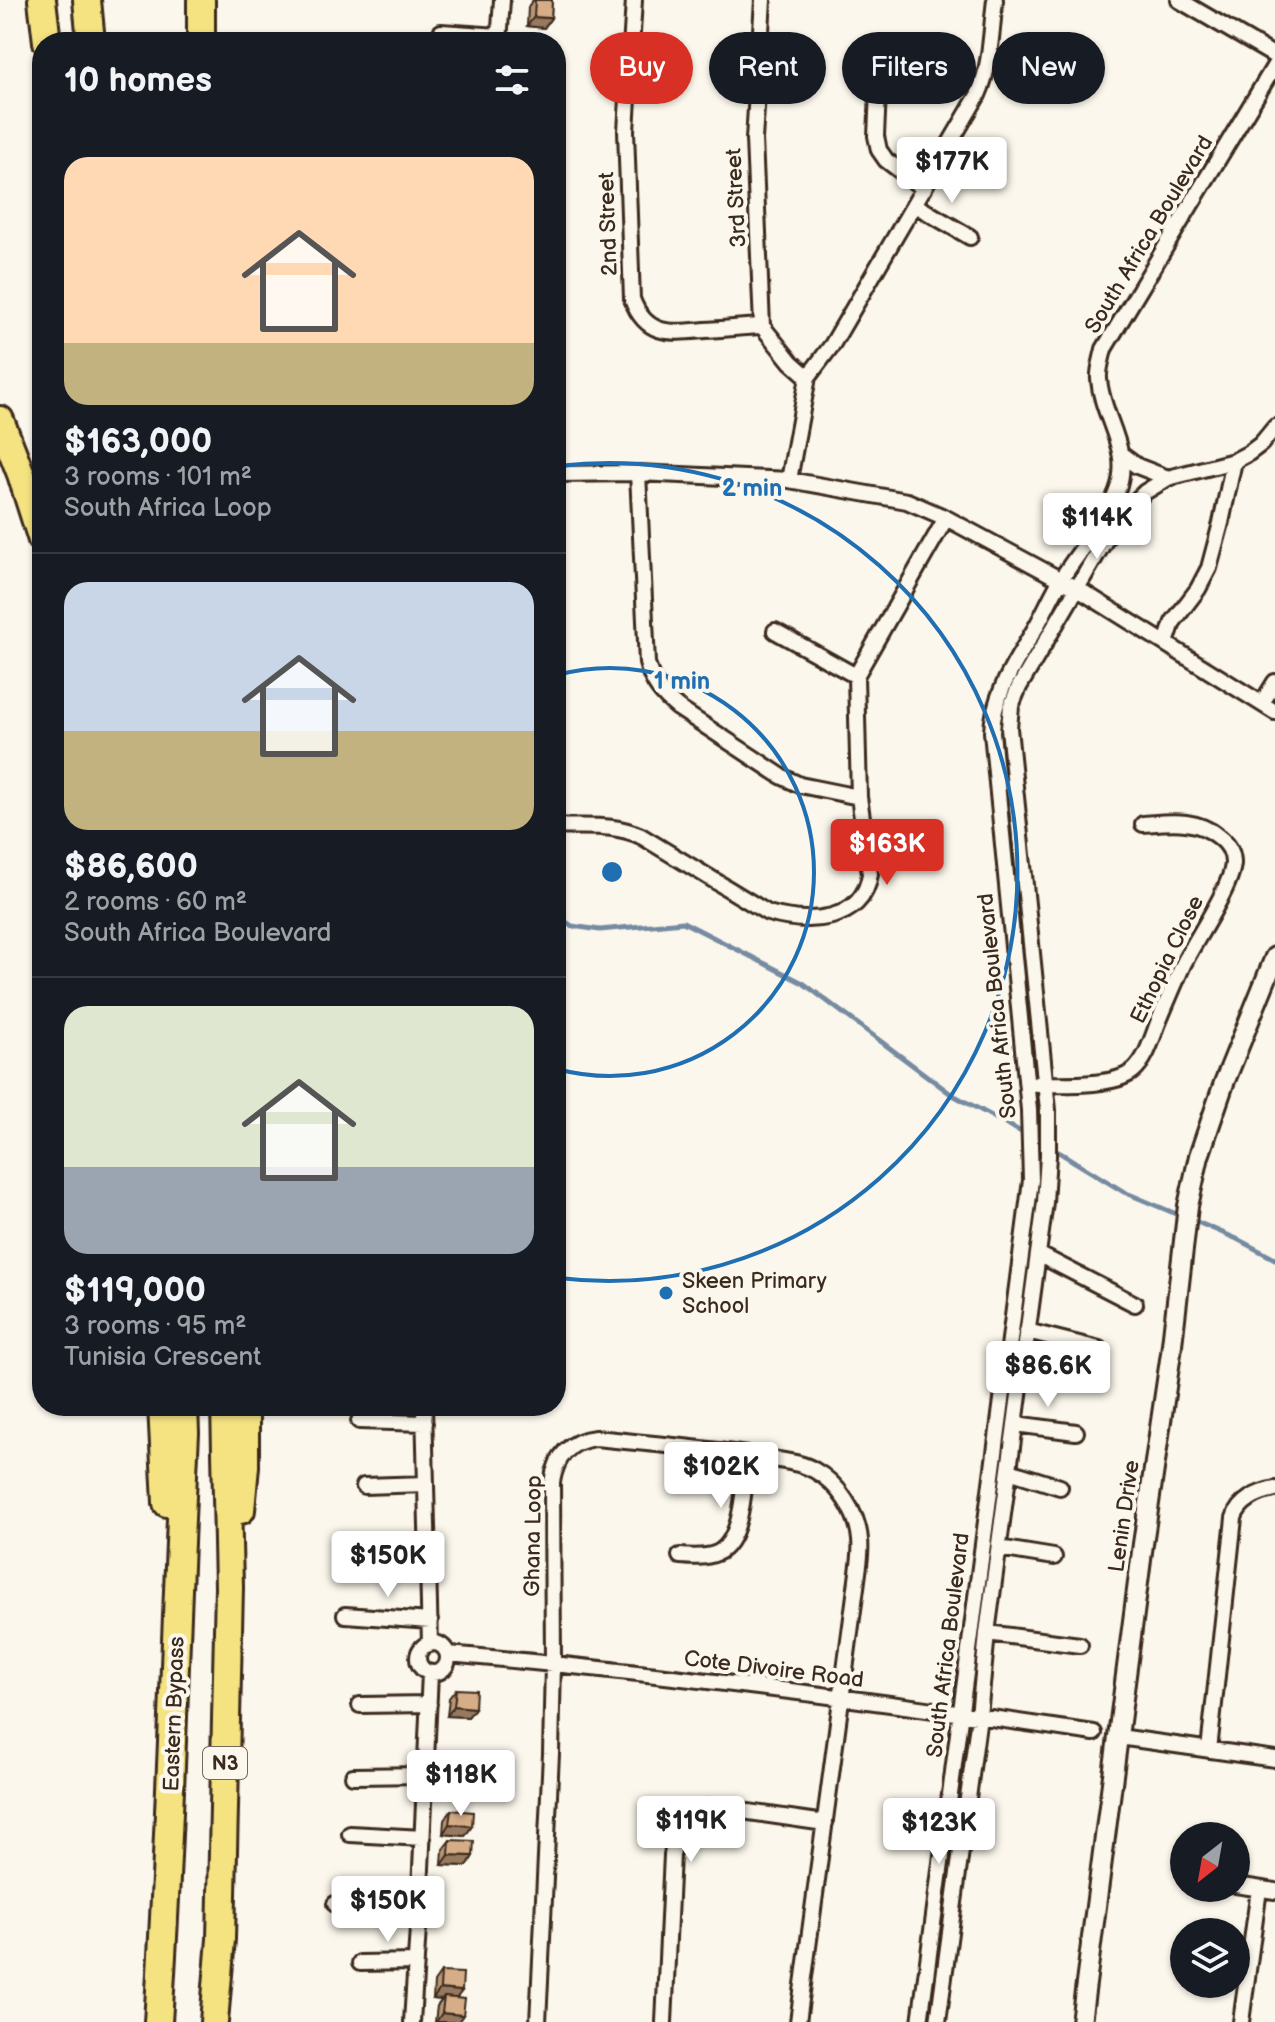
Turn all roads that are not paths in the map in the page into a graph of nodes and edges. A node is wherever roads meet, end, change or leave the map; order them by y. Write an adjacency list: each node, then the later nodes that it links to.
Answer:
1 (42, 0): 9 (highway)
2 (87, 0): 10 (highway)
3 (201, 0): 11 (highway)
4 (502, 0): 12 (street)
5 (634, 0): 19 (street, 2nd Street)
6 (763, 0): 19 (street, 3rd Street)
7 (995, 0): 16 (street)
8 (1179, 0): 13 (street)
9 (46, 32)
10 (90, 32)
11 (201, 32)
12 (500, 32)
13 (1275, 56)
14 (1275, 65): 23 (street, South Africa Boulevard)
15 (877, 104): 16 (street)
16 (924, 189): 17 (street)
17 (915, 205): 18 (street); 20 (street)
18 (970, 237)
19 (762, 326): 20 (street)
20 (808, 377): 28 (street)
21 (0, 420): 29 (highway)
22 (1275, 427): 24 (street, South Africa Boulevard)
23 (1122, 455): 27 (street); 31 (street, South Africa Boulevard)
24 (1234, 461): 27 (street, South Africa Boulevard); 34 (street)
25 (638, 473): 26 (street); 28 (street); 38 (street)
26 (566, 474)
27 (1168, 478): 32 (street, South Africa Boulevard)
28 (789, 480): 30 (street)
29 (32, 509)
30 (946, 518): 31 (street); 35 (street)
31 (1061, 580): 32 (street); 44 (street, South Africa Boulevard)
32 (1078, 589): 34 (street); 43 (street, South Africa Boulevard)
33 (775, 631): 35 (street)
34 (1166, 643): 37 (street)
35 (856, 676): 38 (street)
36 (1275, 682): 37 (street)
37 (1270, 708)
38 (859, 797): 40 (street)
39 (1143, 824): 43 (street, Ethopia Close)
40 (566, 826)
41 (1275, 957): 42 (street, Lenin Drive)
42 (1270, 974): 85 (street, Lenin Drive)
43 (1045, 1084): 44 (street, Ethopia Close); 45 (street, South Africa Boulevard)
44 (1026, 1086): 82 (street, South Africa Boulevard)
45 (1038, 1254): 46 (street); 47 (street, South Africa Boulevard)
46 (1135, 1304)
47 (1027, 1331): 48 (street); 56 (street, South Africa Boulevard)
48 (1099, 1349)
49 (163, 1416): 73 (highway)
50 (184, 1416): 73 (highway, Eastern Bypass / N3)
51 (225, 1416): 69 (highway, N3)
52 (245, 1416): 69 (highway)
53 (425, 1416): 55 (street)
54 (359, 1421): 55 (street)
55 (425, 1423): 60 (street)
56 (1015, 1424): 57 (street); 59 (street, South Africa Boulevard)
57 (1076, 1432)
58 (747, 1455): 67 (street); 77 (street, Ghana Loop); 79 (street, Ghana Loop)
59 (1009, 1471): 62 (street); 65 (street, South Africa Boulevard)
60 (426, 1484): 61 (street); 66 (street)
61 (364, 1486)
62 (1060, 1487)
63 (1275, 1489): 86 (street)
64 (359, 1547): 66 (street)
65 (999, 1548): 68 (street); 72 (street, South Africa Boulevard)
66 (428, 1550): 71 (street)
67 (680, 1556)
68 (1054, 1557)
69 (229, 1587): 101 (highway, N3)
70 (345, 1615): 71 (street)
71 (430, 1621): 74 (street)
72 (987, 1633): 75 (street); 83 (street, South Africa Boulevard)
73 (175, 1643): 100 (highway, Eastern Bypass / N3)
74 (430, 1644): 76 (street); 78 (street)
75 (1080, 1645)
76 (448, 1654): 77 (street, Cote Divoire Road); 78 (street)
77 (553, 1663): 79 (street, Cote Divoire Road); 103 (street, Ghana Loop)
78 (430, 1673): 80 (street)
79 (842, 1698): 82 (street, Cote Divoire Road); 90 (street, Ghana Loop)
80 (429, 1704): 81 (street); 88 (street)
81 (360, 1705)
82 (960, 1714): 83 (street, Cote Divoire Road); 106 (street, South Africa Boulevard)
83 (979, 1716): 84 (street, Cote Divoire Road); 107 (street, South Africa Boulevard)
84 (1094, 1733)
85 (1119, 1737): 86 (street); 108 (street, Lenin Drive)
86 (1209, 1750): 87 (street)
87 (1275, 1759)
88 (426, 1775): 89 (street); 92 (street)
89 (353, 1776)
90 (825, 1823): 104 (street); 105 (street, Ghana Loop)
91 (350, 1834): 92 (street)
92 (423, 1838): 97 (street)
93 (1250, 1887): 94 (street)
94 (1259, 1889): 95 (street); 109 (street)
95 (1275, 1891)
96 (335, 1904): 97 (street)
97 (419, 1912): 98 (street)
98 (416, 1962): 99 (street); 102 (street)
99 (360, 1963)
100 (158, 2022)
101 (214, 2022)
102 (412, 2022)
103 (538, 2022)
104 (664, 2022)
105 (798, 2022)
106 (920, 2022)
107 (938, 2022)
108 (1081, 2022)
109 (1241, 2022)

